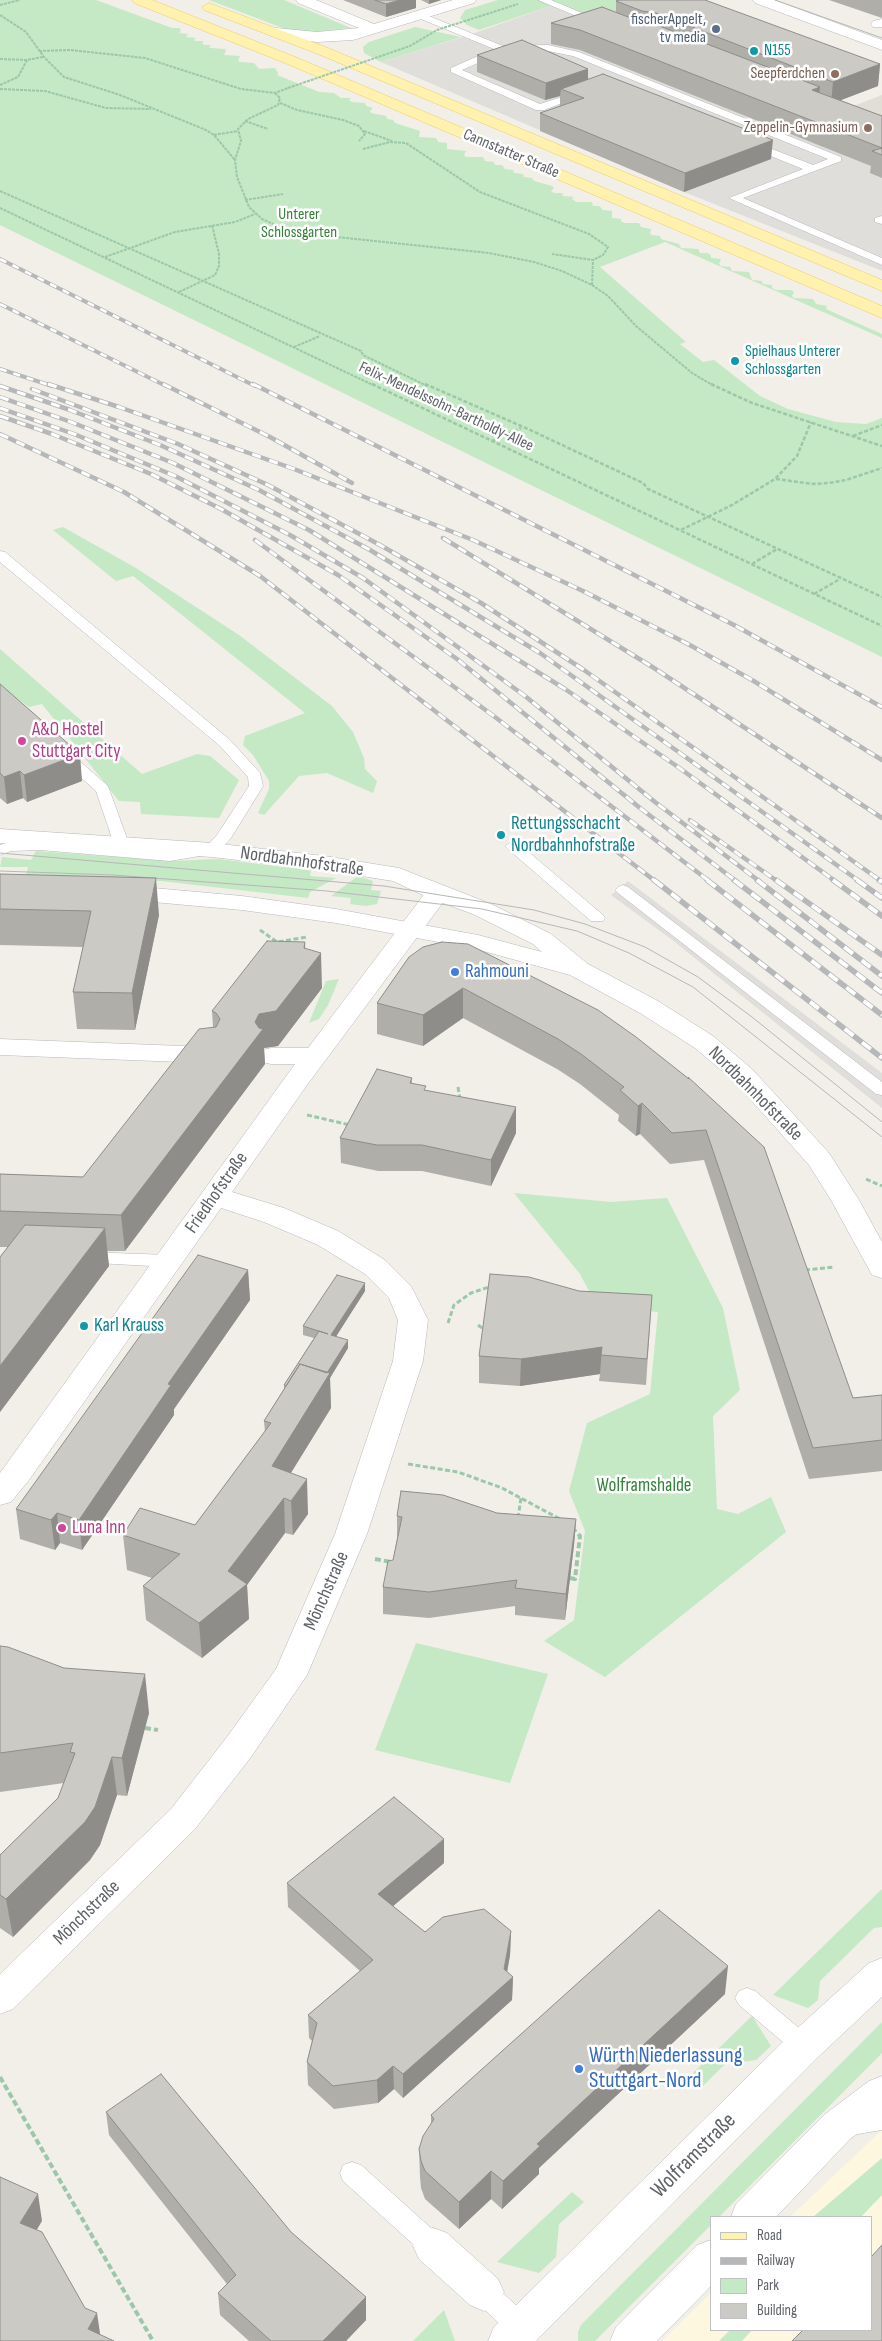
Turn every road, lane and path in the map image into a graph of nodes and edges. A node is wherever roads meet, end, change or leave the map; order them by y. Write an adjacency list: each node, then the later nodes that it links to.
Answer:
1 (20, 0): 9 (path)
2 (139, 0): 58 (main road, Cannstatter Straße)
3 (303, 0): 15 (street)
4 (469, 0): 10 (street)
5 (544, 0): 14 (lane)
6 (760, 0): 18 (street)
7 (199, 3): 16 (main road, Cannstatter Straße)
8 (518, 4): 29 (path, bridge)
9 (0, 5)
10 (418, 9): 15 (street); 19 (lane)
11 (0, 15): 20 (path)
12 (861, 18): 13 (street)
13 (881, 24)
14 (612, 27)
15 (373, 29): 17 (street)
16 (276, 32): 17 (street); 25 (main road, Cannstatter Straße)
17 (353, 36): 25 (street)
18 (882, 45)
19 (502, 49): 22 (lane); 28 (lane); 42 (lane)
20 (38, 51): 21 (path); 29 (path)
21 (44, 57): 24 (path); 31 (path)
22 (535, 58)
23 (0, 59): 24 (path)
24 (27, 60): 26 (path)
25 (362, 68): 56 (main road, Cannstatter Straße)
26 (0, 85)
27 (0, 89): 31 (path)
28 (594, 90)
29 (275, 92): 30 (path)
30 (280, 103): 32 (path); 35 (path)
31 (154, 109): 36 (path)
32 (244, 121): 33 (path); 34 (path)
33 (268, 128)
34 (238, 131): 36 (path); 41 (path)
35 (364, 131): 37 (path); 39 (path)
36 (214, 135): 41 (path)
37 (360, 141)
38 (741, 141): 42 (lane)
39 (395, 142): 40 (path); 52 (path)
40 (363, 149)
41 (235, 160): 45 (path)
42 (813, 169): 53 (lane)
43 (0, 191): 49 (path)
44 (283, 194): 45 (path)
45 (245, 200): 47 (path)
46 (0, 208): 51 (path, Felix-Mendelssohn-Bartholdy-Allee)
47 (256, 214): 48 (path); 55 (path)
48 (212, 225): 49 (path); 54 (path)
49 (125, 249): 51 (path); 54 (path)
50 (552, 254): 52 (path)
51 (105, 257): 57 (path, Felix-Mendelssohn-Bartholdy-Allee)
52 (593, 260): 55 (path)
53 (882, 262)
54 (204, 282): 57 (path); 59 (path)
55 (592, 285): 61 (path)
56 (882, 286)
57 (178, 292): 60 (path, Felix-Mendelssohn-Bartholdy-Allee)
58 (882, 313)
59 (320, 336): 60 (path); 63 (path)
60 (293, 347): 65 (path, Felix-Mendelssohn-Bartholdy-Allee)
61 (811, 422): 64 (path); 68 (path)
62 (882, 425): 64 (path)
63 (521, 428): 65 (path); 69 (path)
64 (853, 436): 66 (path)
65 (492, 441): 70 (path, Felix-Mendelssohn-Bartholdy-Allee)
66 (882, 446)
67 (882, 468): 68 (path)
68 (775, 479): 69 (path)
69 (709, 516): 70 (path); 71 (path)
70 (681, 530): 73 (path, Felix-Mendelssohn-Bartholdy-Allee)
71 (777, 549): 73 (path); 74 (path)
72 (0, 555): 82 (lane)
73 (751, 564): 75 (path, Felix-Mendelssohn-Bartholdy-Allee)
74 (840, 578): 75 (path); 76 (path)
75 (814, 594): 77 (path, Felix-Mendelssohn-Bartholdy-Allee)
76 (882, 598)
77 (882, 626)
78 (51, 743): 80 (lane)
79 (2, 839): 80 (street, Nordbahnhofstraße); 82 (lane)
80 (121, 844): 82 (street, Nordbahnhofstraße)
81 (513, 846): 86 (lane)
82 (212, 850): 85 (street, Nordbahnhofstraße)
83 (98, 890): 87 (street, Nordbahnhofstraße)
84 (623, 890): 94 (lane)
85 (438, 893): 87 (street, Friedhofstraße); 88 (street, Nordbahnhofstraße)
86 (597, 918)
87 (411, 929): 88 (street, Nordbahnhofstraße); 92 (street, Friedhofstraße)
88 (579, 969): 102 (street, Nordbahnhofstraße)
89 (0, 1047): 90 (street)
90 (208, 1055)
91 (271, 1056): 92 (street)
92 (316, 1056): 98 (street, Friedhofstraße)
93 (458, 1087): 95 (path)
94 (882, 1090)
95 (461, 1104)
96 (317, 1118): 97 (path)
97 (354, 1126)
98 (215, 1196): 100 (street, Friedhofstraße); 108 (street, Mönchstraße)
99 (71, 1257): 100 (lane)
100 (169, 1262): 109 (street, Friedhofstraße)
101 (834, 1267): 103 (path)
102 (882, 1268)
103 (804, 1270)
104 (495, 1285): 105 (path)
105 (448, 1323)
106 (478, 1326): 107 (path)
107 (492, 1335)
108 (375, 1458): 110 (path); 116 (street, Mönchstraße)
109 (0, 1494)
110 (521, 1498): 111 (path); 112 (path)
111 (516, 1526)
112 (570, 1578)
113 (145, 1728): 114 (path)
114 (158, 1730)
115 (882, 1974): 118 (street, Wolframstraße)
116 (0, 1998)
117 (747, 1998): 118 (lane)
118 (804, 2046): 128 (street, Wolframstraße)
119 (0, 2077): 129 (path)
120 (882, 2093): 122 (street)
121 (882, 2119): 122 (lane)
122 (837, 2127): 124 (street)
123 (352, 2173): 125 (lane)
124 (751, 2216)
125 (433, 2246): 127 (street)
126 (710, 2259): 130 (street)
127 (484, 2292): 128 (lane)
128 (522, 2336)
129 (153, 2341)
130 (630, 2341)

